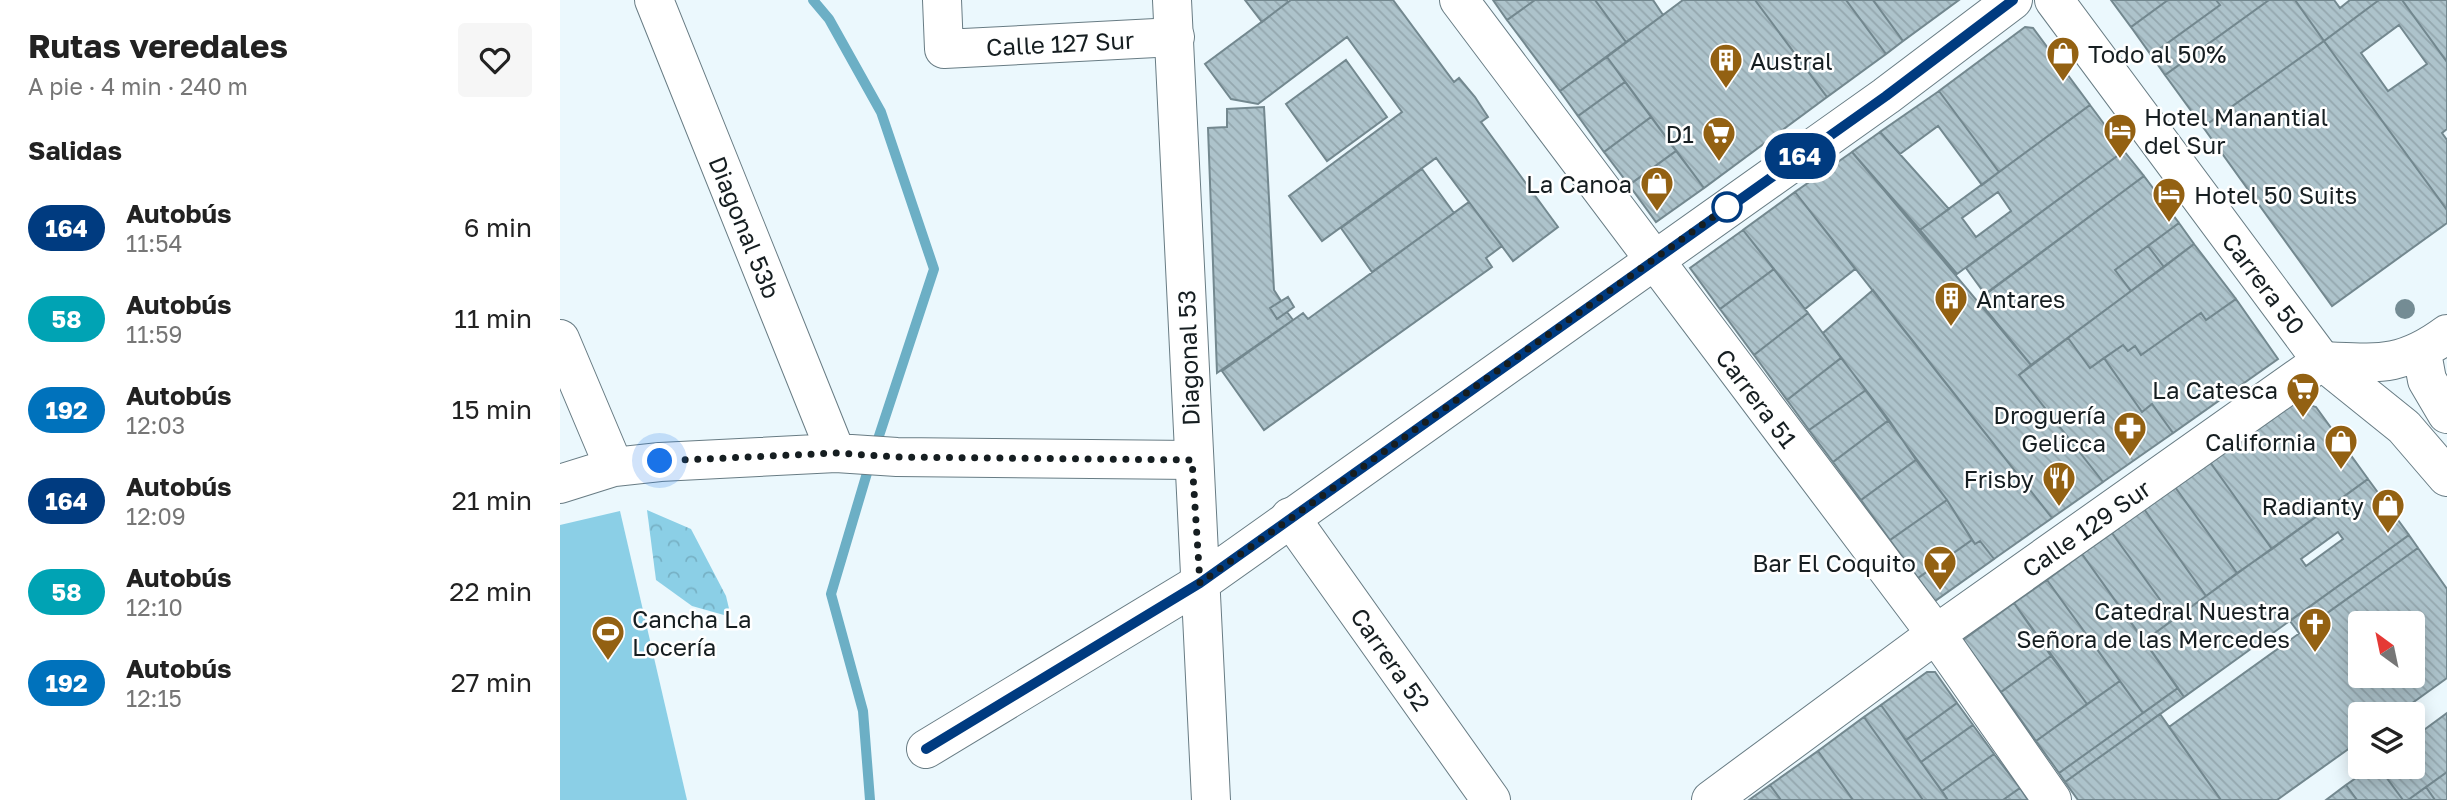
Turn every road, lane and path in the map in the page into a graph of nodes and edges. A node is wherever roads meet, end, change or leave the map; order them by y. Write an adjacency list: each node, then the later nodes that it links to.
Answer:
1 (654, 0): 12 (street, Diagonal 53b)
2 (942, 0): 6 (street, Calle 127 Sur)
3 (1459, 0): 7 (street, Carrera 51)
4 (2013, 0): 7 (street)
5 (2054, 0): 10 (street, Carrera 50)
6 (1175, 10): 13 (street, Diagonal 53)
7 (1652, 259): 17 (street); 19 (street, Carrera 51)
8 (560, 339): 14 (street)
9 (2434, 344): 10 (street); 11 (street)
10 (2322, 360): 15 (street, Carrera 50); 19 (street, Calle 129 Sur)
11 (2447, 414)
12 (842, 454): 13 (street); 14 (street)
13 (1192, 460): 18 (street, Diagonal 53)
14 (614, 467): 16 (street)
15 (2447, 477)
16 (560, 484)
17 (1290, 517): 18 (street); 22 (street, Carrera 52)
18 (1200, 583): 20 (street); 21 (street, Diagonal 53)
19 (1936, 634): 23 (street, Calle 129 Sur); 24 (street, Carrera 51)
20 (926, 749)
21 (1211, 800)
22 (1491, 800)
23 (1711, 800)
24 (2052, 800)

